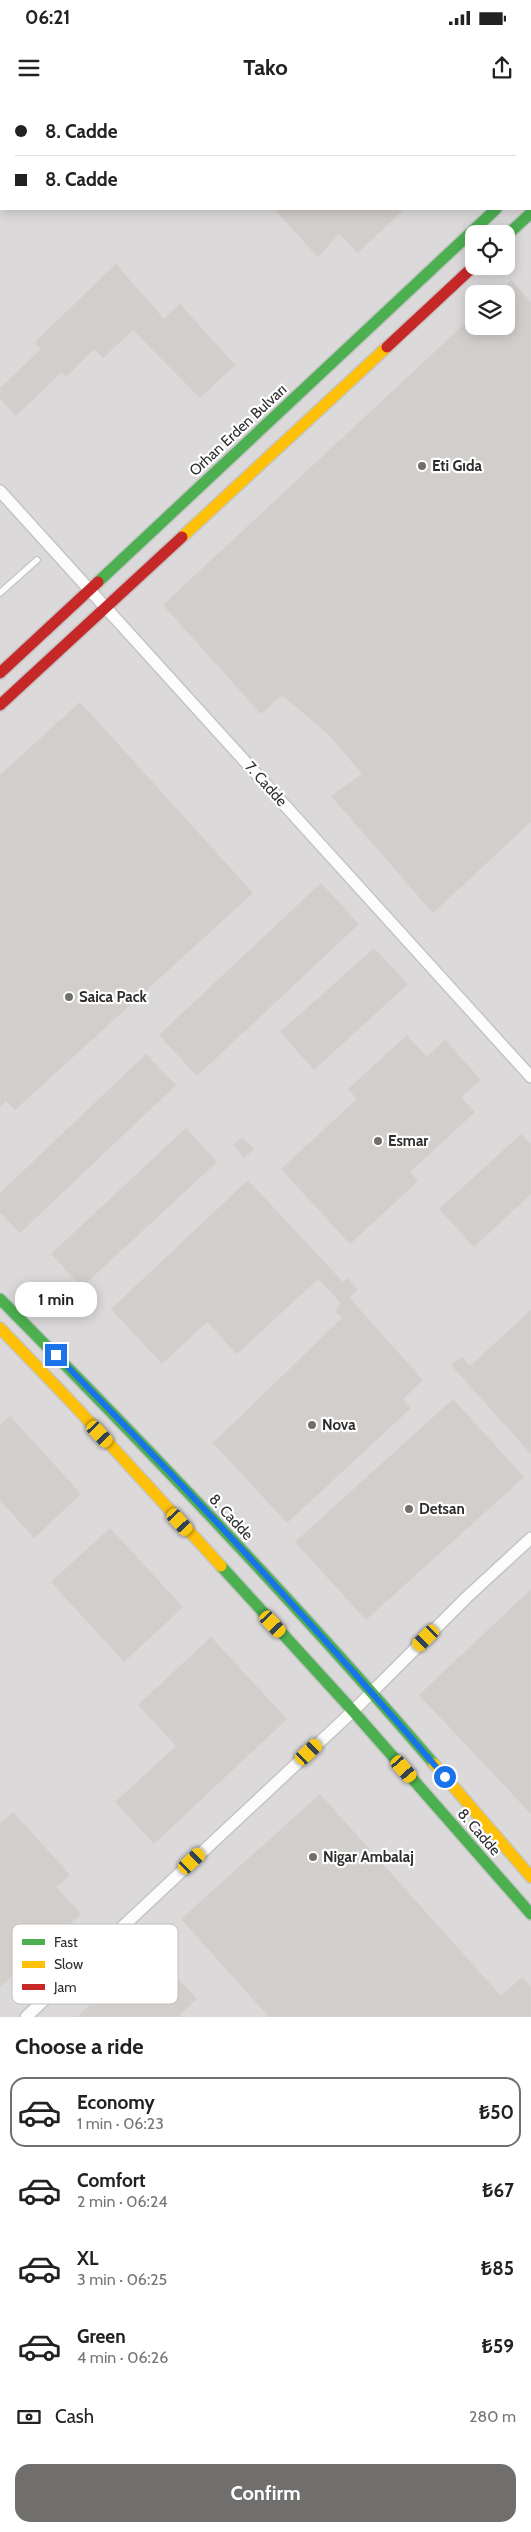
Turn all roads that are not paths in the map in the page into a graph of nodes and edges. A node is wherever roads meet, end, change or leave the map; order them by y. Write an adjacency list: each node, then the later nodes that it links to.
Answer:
1 (495, 210): 7 (street, Orhan Erden Bulvarı)
2 (531, 212): 3 (street)
3 (515, 227)
4 (465, 274): 9 (street)
5 (0, 491): 7 (street, 7. Cadde)
6 (37, 560): 8 (lane)
7 (91, 589): 9 (street, 7. Cadde); 10 (street, Orhan Erden Bulvarı)
8 (0, 593)
9 (108, 608): 11 (street); 12 (street, 7. Cadde)
10 (0, 673)
11 (0, 705)
12 (531, 1077)
13 (0, 1299): 16 (street, 8. Cadde)
14 (0, 1328): 17 (street, 8. Cadde)
15 (531, 1538): 16 (street)
16 (372, 1692): 17 (street); 18 (street, 8. Cadde)
17 (353, 1711): 19 (street, 8. Cadde); 20 (street)
18 (531, 1876)
19 (531, 1914)
20 (125, 1924)
21 (40, 2004): 22 (street)
22 (26, 2017)

